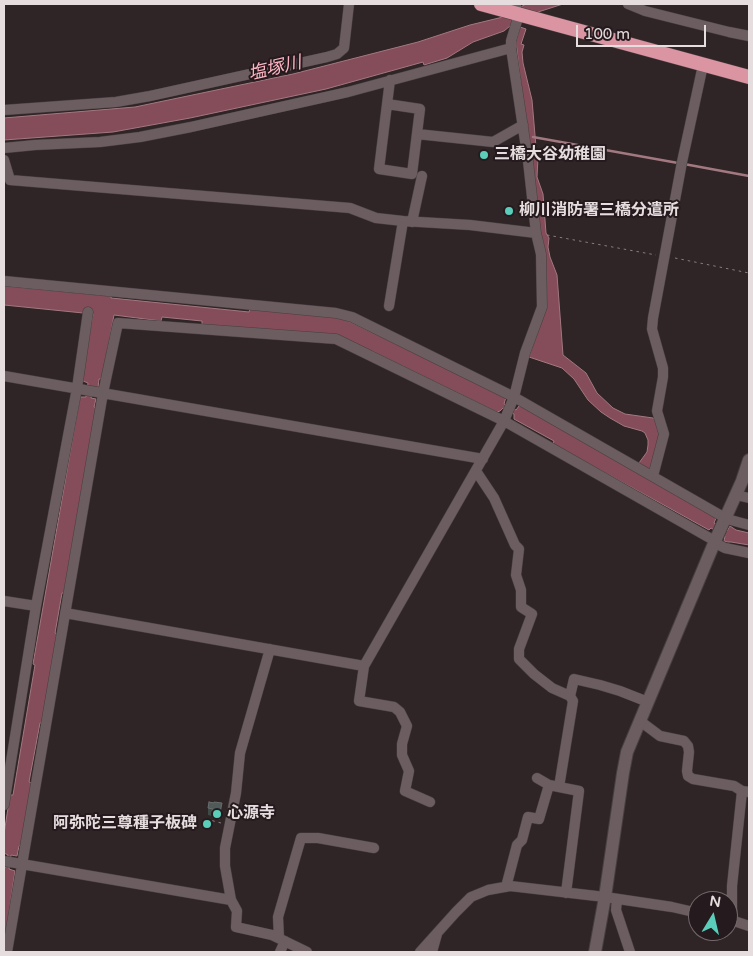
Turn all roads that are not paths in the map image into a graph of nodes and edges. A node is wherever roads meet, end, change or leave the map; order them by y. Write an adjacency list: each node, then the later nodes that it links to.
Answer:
1 (349, 4): 11 (street)
2 (481, 4): 4 (highway)
3 (628, 4): 5 (street)
4 (520, 11): 6 (street); 7 (highway)
5 (749, 36)
6 (511, 44): 9 (street); 12 (street)
7 (703, 65): 8 (highway); 30 (street)
8 (749, 77)
9 (390, 80): 10 (street); 14 (street)
10 (387, 104): 13 (street); 13 (street)
11 (4, 110)
12 (523, 125): 13 (street); 18 (street)
13 (417, 134)
14 (4, 148)
15 (4, 160): 17 (street)
16 (422, 176): 17 (street)
17 (408, 222): 18 (street); 20 (street)
18 (536, 233): 25 (street)
19 (4, 282): 25 (street)
20 (390, 306)
21 (88, 312): 23 (street)
22 (4, 376): 23 (street)
23 (77, 388): 24 (street); 38 (street)
24 (103, 393): 26 (street); 27 (street); 39 (street)
25 (514, 396): 26 (street); 30 (street)
26 (504, 421): 27 (street); 35 (street)
27 (483, 459): 29 (street)
28 (749, 460): 31 (street)
29 (476, 471): 41 (street); 42 (street)
30 (654, 476): 33 (street)
31 (736, 495): 32 (street); 33 (street)
32 (749, 498)
33 (725, 520): 34 (street); 35 (street)
34 (749, 525)
35 (716, 540): 36 (street); 43 (street)
36 (749, 553)
37 (4, 601): 38 (street)
38 (36, 606): 49 (street)
39 (65, 614): 40 (street); 52 (street)
40 (270, 650): 41 (street); 57 (street)
41 (364, 666): 48 (street)
42 (570, 696): 43 (street); 46 (street)
43 (648, 702): 44 (street)
44 (640, 721): 47 (street); 56 (street)
45 (537, 778): 46 (street)
46 (554, 786): 53 (street); 55 (street)
47 (746, 791): 54 (street)
48 (430, 802)
49 (4, 805)
50 (374, 848): 60 (street)
51 (4, 861): 52 (street)
52 (22, 864): 57 (street); 61 (street)
53 (506, 887): 55 (street); 59 (street)
54 (732, 891)
55 (566, 893): 56 (street)
56 (611, 898): 58 (street); 66 (street); 67 (street)
57 (231, 900): 60 (street)
58 (688, 911)
59 (437, 932): 64 (street); 65 (street)
60 (282, 940): 62 (street); 63 (street)
61 (7, 952)
62 (280, 952)
63 (306, 952)
64 (420, 952)
65 (432, 952)
66 (595, 952)
67 (630, 952)

